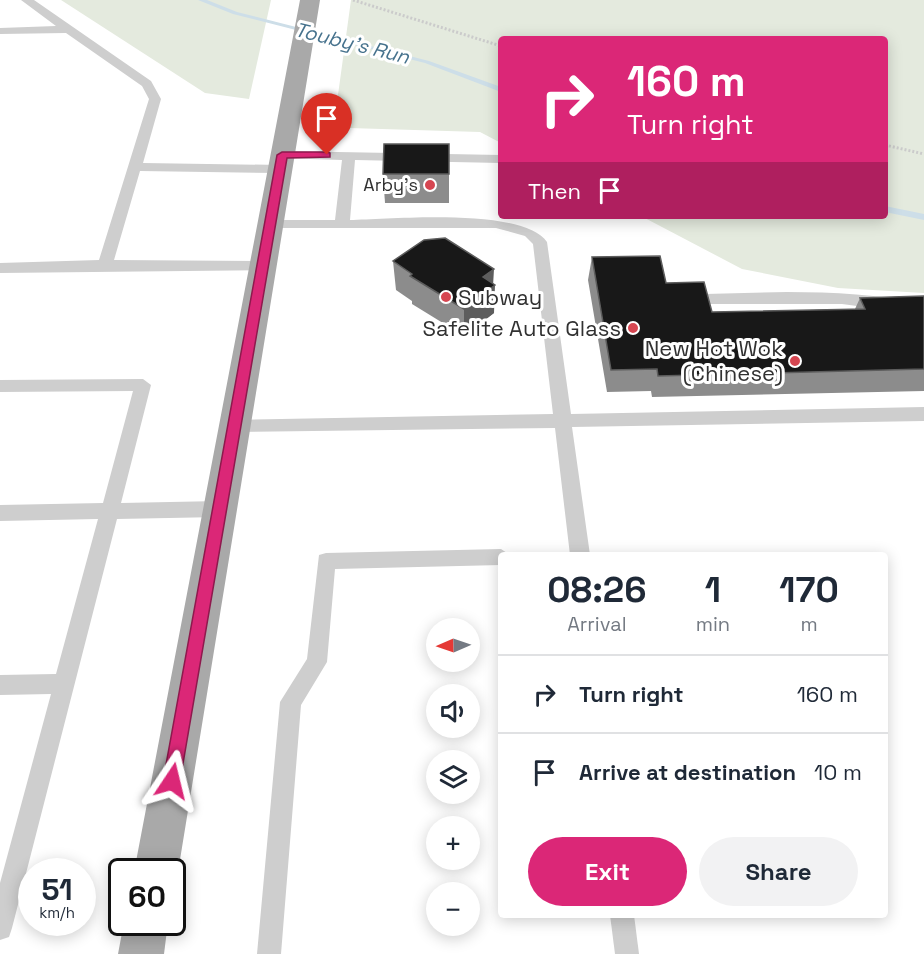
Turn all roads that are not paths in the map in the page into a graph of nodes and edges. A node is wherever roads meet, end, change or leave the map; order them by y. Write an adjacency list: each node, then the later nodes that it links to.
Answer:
1 (27, 0): 3 (lane)
2 (310, 0): 7 (main road)
3 (69, 29): 4 (lane); 8 (lane)
4 (0, 31)
5 (349, 155): 6 (lane); 7 (lane); 10 (lane)
6 (498, 159)
7 (281, 162): 8 (lane); 11 (main road)
8 (134, 167): 13 (lane)
9 (528, 219): 12 (lane)
10 (342, 224): 11 (lane); 12 (lane)
11 (270, 225): 14 (main road)
12 (530, 233): 20 (lane)
13 (105, 265): 14 (lane); 15 (lane)
14 (263, 266): 21 (main road)
15 (0, 268)
16 (705, 299): 17 (lane)
17 (924, 309)
18 (0, 386): 23 (lane)
19 (924, 414): 20 (lane)
20 (564, 421): 21 (lane); 25 (lane)
21 (234, 427): 22 (main road)
22 (220, 509): 23 (lane); 29 (main road)
23 (110, 511): 24 (lane); 27 (lane)
24 (0, 513)
25 (580, 552)
26 (498, 557): 34 (lane)
27 (64, 684): 28 (lane); 31 (lane)
28 (0, 685)
29 (158, 858)
30 (622, 918): 35 (lane)
31 (0, 928)
32 (144, 936): 33 (main road)
33 (141, 954)
34 (269, 954)
35 (627, 954)

